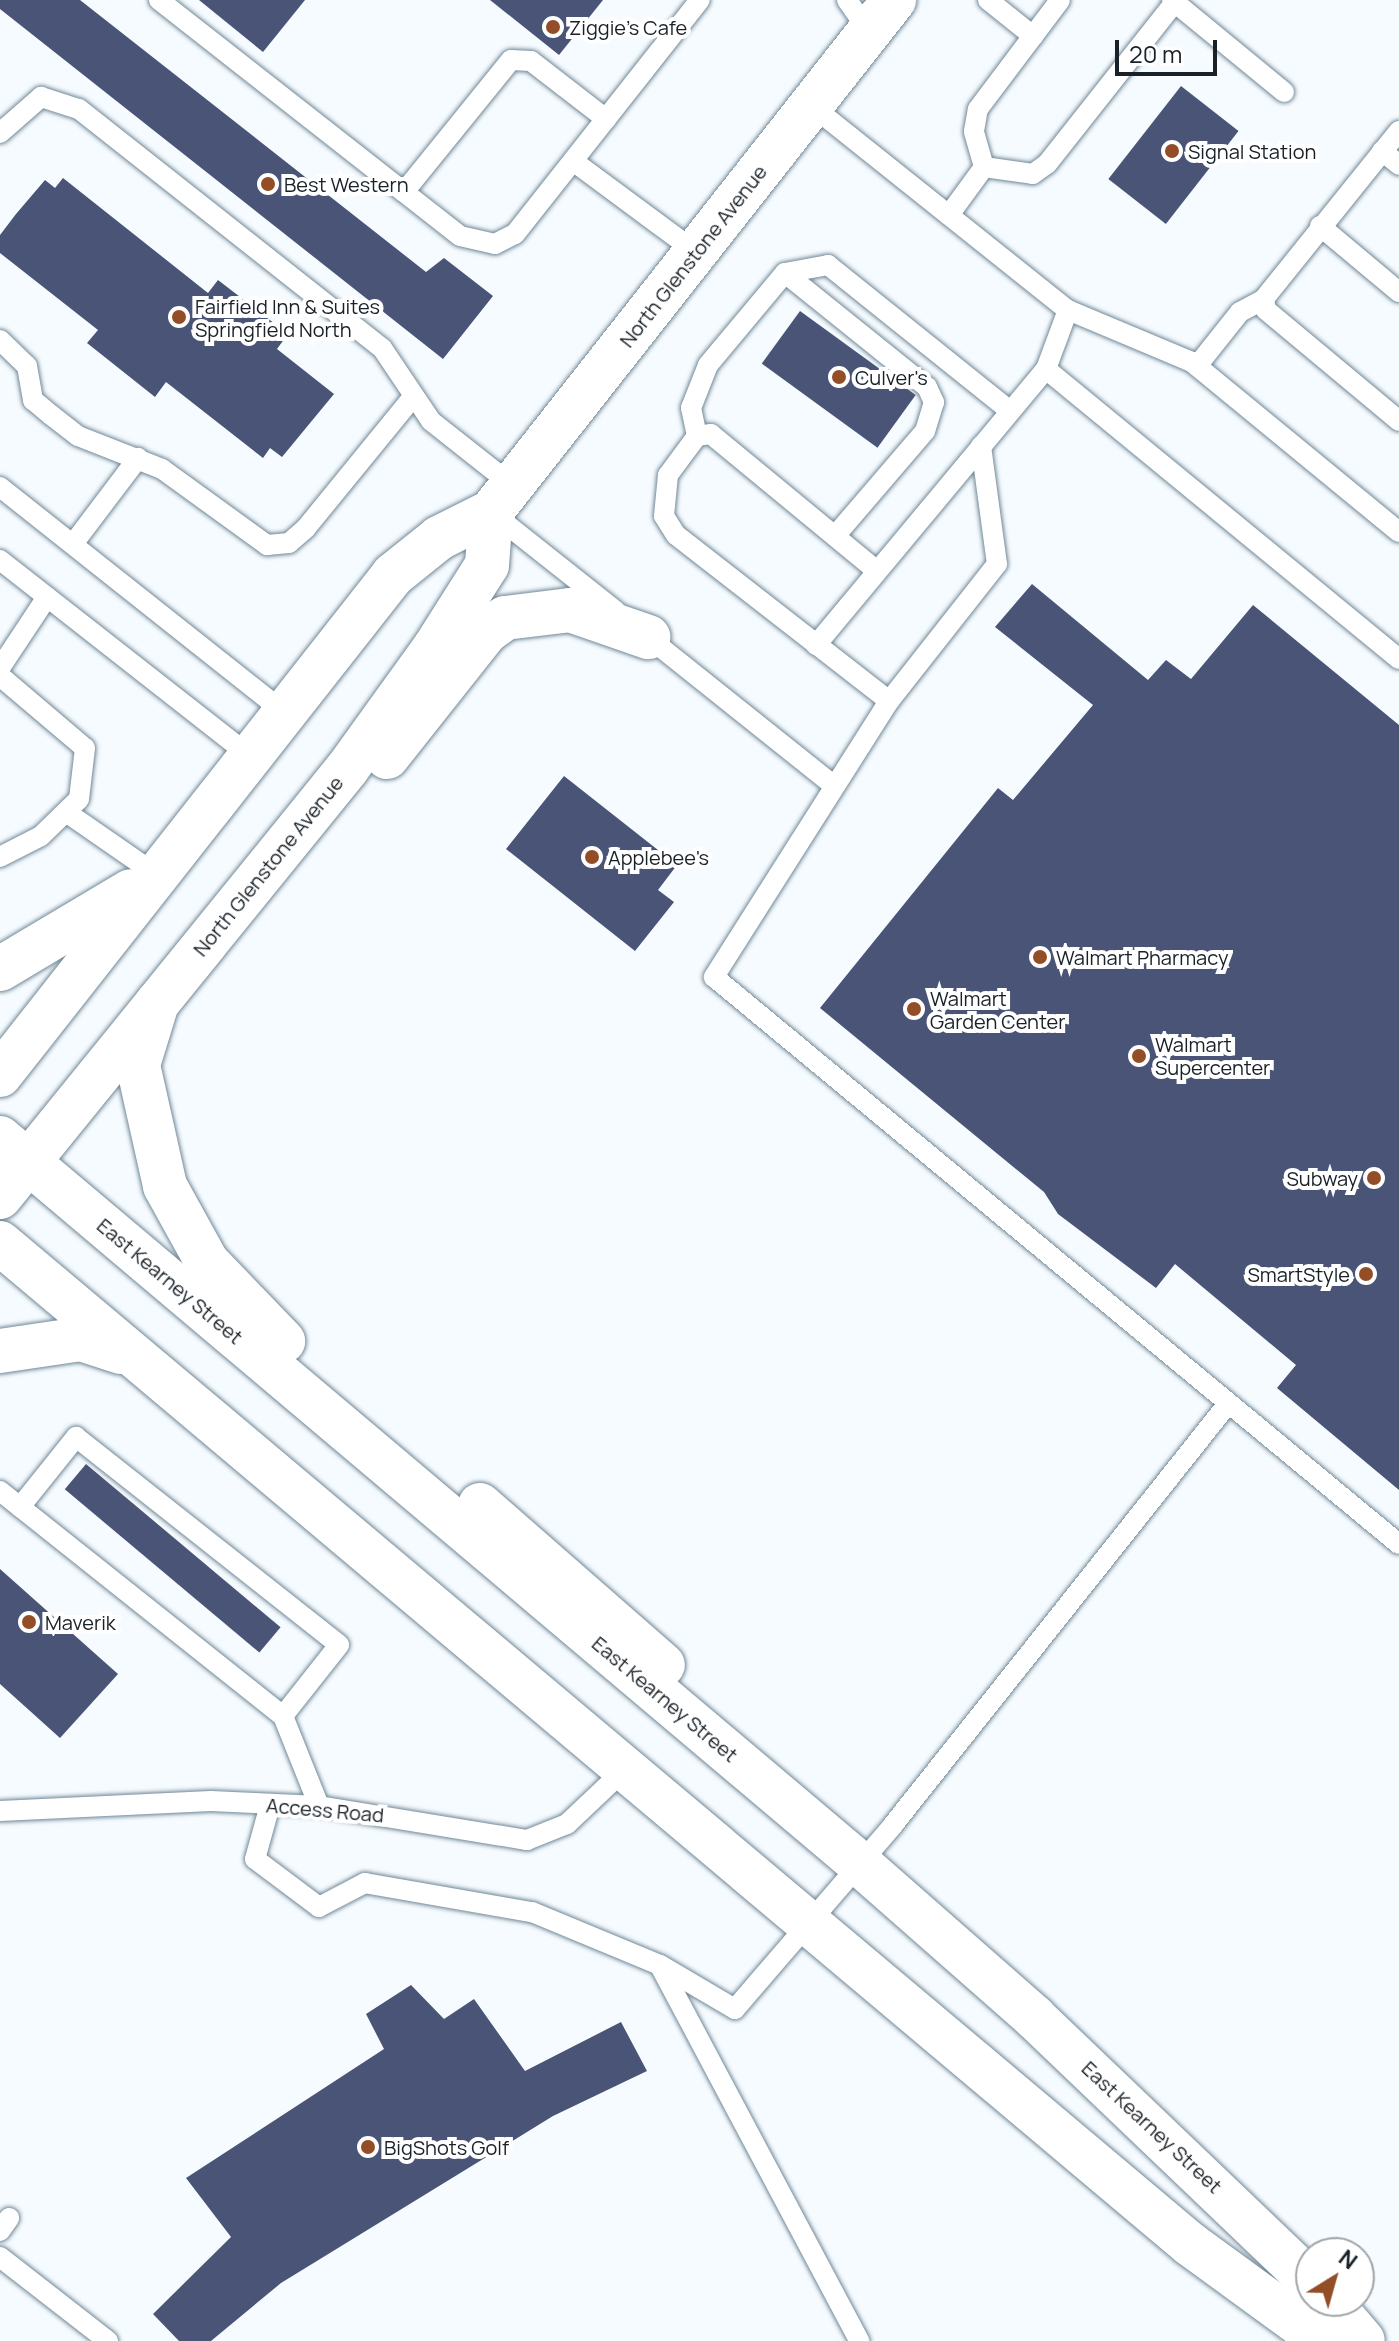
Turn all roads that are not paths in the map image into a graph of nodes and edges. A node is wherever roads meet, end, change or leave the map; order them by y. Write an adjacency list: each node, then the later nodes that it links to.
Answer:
1 (159, 0): 17 (lane)
2 (700, 0): 10 (lane)
3 (988, 0): 7 (lane)
4 (1060, 0): 7 (lane)
5 (1174, 1): 8 (lane); 16 (lane)
6 (870, 11): 9 (main road, North Glenstone Avenue)
7 (1033, 36): 16 (lane)
8 (1284, 92)
9 (812, 106): 18 (lane); 20 (main road, North Glenstone Avenue)
10 (606, 119): 14 (lane); 17 (lane)
11 (1399, 131): 13 (lane)
12 (0, 133): 28 (lane)
13 (1382, 151): 15 (lane); 19 (lane)
14 (573, 161): 17 (lane); 20 (lane)
15 (1399, 165)
16 (984, 167): 18 (lane)
17 (404, 192)
18 (949, 215): 24 (lane)
19 (1320, 226): 22 (lane); 23 (lane)
20 (696, 252): 35 (main road, North Glenstone Avenue)
21 (785, 273): 29 (lane); 31 (lane); 37 (lane)
22 (1399, 292)
23 (1264, 299): 26 (lane); 30 (lane)
24 (1068, 310): 26 (lane); 27 (lane)
25 (0, 340): 33 (lane)
26 (1197, 366): 36 (lane)
27 (1046, 369): 29 (lane); 44 (lane)
28 (412, 398): 33 (lane); 35 (lane)
29 (1010, 411): 32 (lane)
30 (1399, 421)
31 (697, 436): 37 (lane); 43 (lane)
32 (981, 446): 40 (lane); 47 (lane)
33 (138, 458): 38 (lane)
34 (0, 487): 38 (lane)
35 (502, 498): 42 (lane); 48 (main road, North Glenstone Avenue); 52 (main road, North Glenstone Avenue)
36 (1399, 532)
37 (835, 536): 40 (lane)
38 (73, 544): 48 (lane)
39 (0, 560): 41 (lane)
40 (877, 571): 43 (lane)
41 (47, 597): 45 (lane); 49 (lane)
42 (648, 637): 50 (lane); 52 (main road)
43 (816, 645): 47 (lane)
44 (1399, 659)
45 (0, 668)
46 (0, 676): 51 (lane)
47 (889, 701): 50 (lane)
48 (285, 713): 49 (main road, North Glenstone Avenue)
49 (250, 756): 54 (main road, North Glenstone Avenue)
50 (833, 785): 63 (lane)
51 (66, 812): 53 (lane); 54 (lane)
52 (288, 842): 56 (main road, North Glenstone Avenue)
53 (0, 857)
54 (157, 875): 55 (main road); 57 (main road, North Glenstone Avenue)
55 (0, 969)
56 (157, 1003): 58 (main road, North Glenstone Avenue); 69 (main road)
57 (0, 1075)
58 (14, 1149): 59 (main road, North Glenstone Avenue); 69 (main road, East Kearney Street)
59 (0, 1197)
60 (0, 1243): 62 (main road)
61 (0, 1351): 62 (main road)
62 (130, 1356): 68 (main road)
63 (1227, 1405): 66 (lane); 73 (lane)
64 (0, 1491): 65 (lane)
65 (20, 1507): 67 (lane); 67 (lane)
66 (1399, 1544)
67 (283, 1716): 71 (lane)
68 (623, 1771): 71 (lane, Access Road); 74 (main road)
69 (791, 1804): 73 (main road, East Kearney Street)
70 (270, 1805): 71 (lane, Access Road); 72 (lane, Access Road); 75 (lane)
71 (319, 1806)
72 (0, 1811)
73 (860, 1864): 74 (lane); 77 (main road, East Kearney Street)
74 (808, 1925): 75 (lane); 81 (main road)
75 (660, 1965): 80 (lane)
76 (0, 2257): 79 (lane)
77 (1295, 2267)
78 (1343, 2317): 82 (main road)
79 (108, 2341)
80 (859, 2341)
81 (1323, 2341)
82 (1363, 2341)

